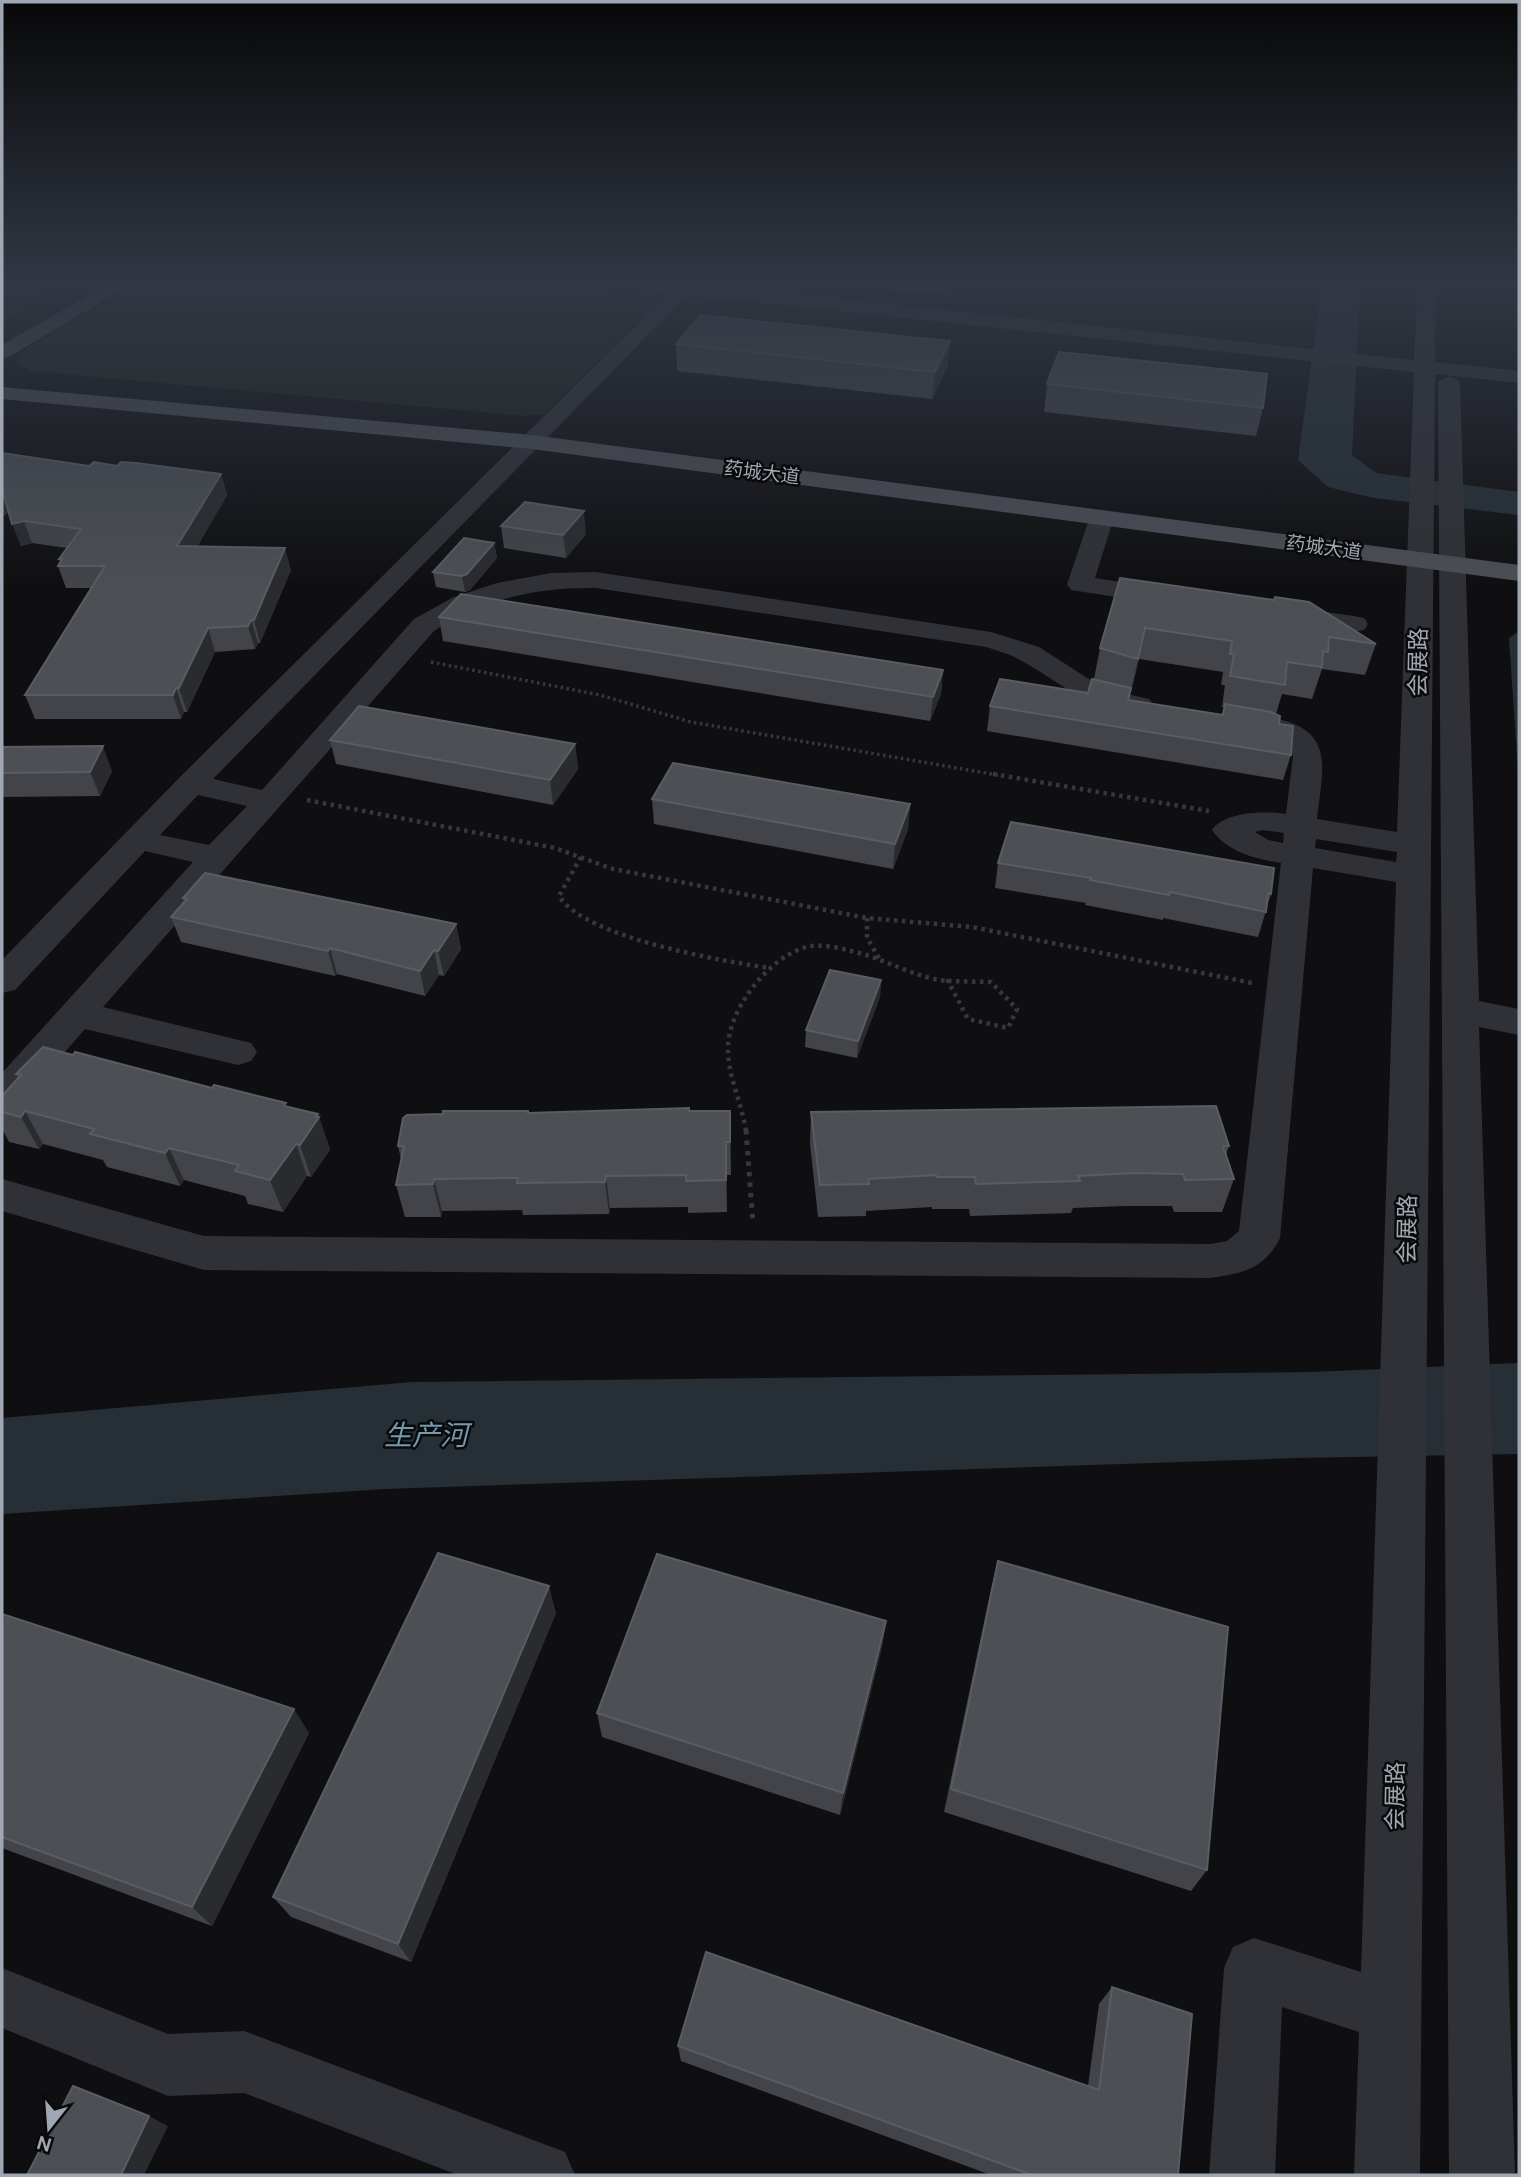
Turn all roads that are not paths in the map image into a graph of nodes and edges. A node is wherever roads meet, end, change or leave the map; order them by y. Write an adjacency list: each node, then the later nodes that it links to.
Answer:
1 (61, 385): 6 (main road, 药城大道)
2 (588, 385): 6 (street)
3 (1435, 385): 8 (street, 会展路)
4 (1438, 385): 10 (street, 会展路)
5 (2, 393): 6 (main road, 药城大道)
6 (538, 436): 7 (main road, 药城大道); 8 (main road, 药城大道); 17 (street)
7 (1102, 517): 8 (main road, 药城大道); 12 (street)
8 (1419, 551): 10 (main road, 药城大道); 23 (street, 会展路)
9 (1519, 553): 10 (main road, 药城大道)
10 (1453, 554): 11 (main road, 药城大道); 25 (street, 会展路)
11 (1519, 573)
12 (1190, 600)
13 (1258, 610): 14 (street)
14 (1354, 624)
15 (1177, 711): 18 (street)
16 (1216, 718): 21 (street)
17 (191, 784): 18 (street); 20 (street)
18 (269, 800): 22 (street)
19 (1261, 820): 21 (street)
20 (138, 840): 22 (street); 24 (street)
21 (1299, 841): 23 (street); 30 (street)
22 (216, 857): 26 (street)
23 (1414, 860): 32 (street, 会展路)
24 (2, 981)
25 (1460, 1010): 27 (street); 36 (street, 会展路)
26 (76, 1014): 28 (street); 29 (street)
27 (1519, 1022)
28 (238, 1052)
29 (2, 1098)
30 (2, 1195)
31 (2, 1998): 33 (street)
32 (1390, 2012): 34 (street); 35 (street, 会展路)
33 (542, 2175)
34 (1242, 2175)
35 (1387, 2175)
36 (1482, 2175)

